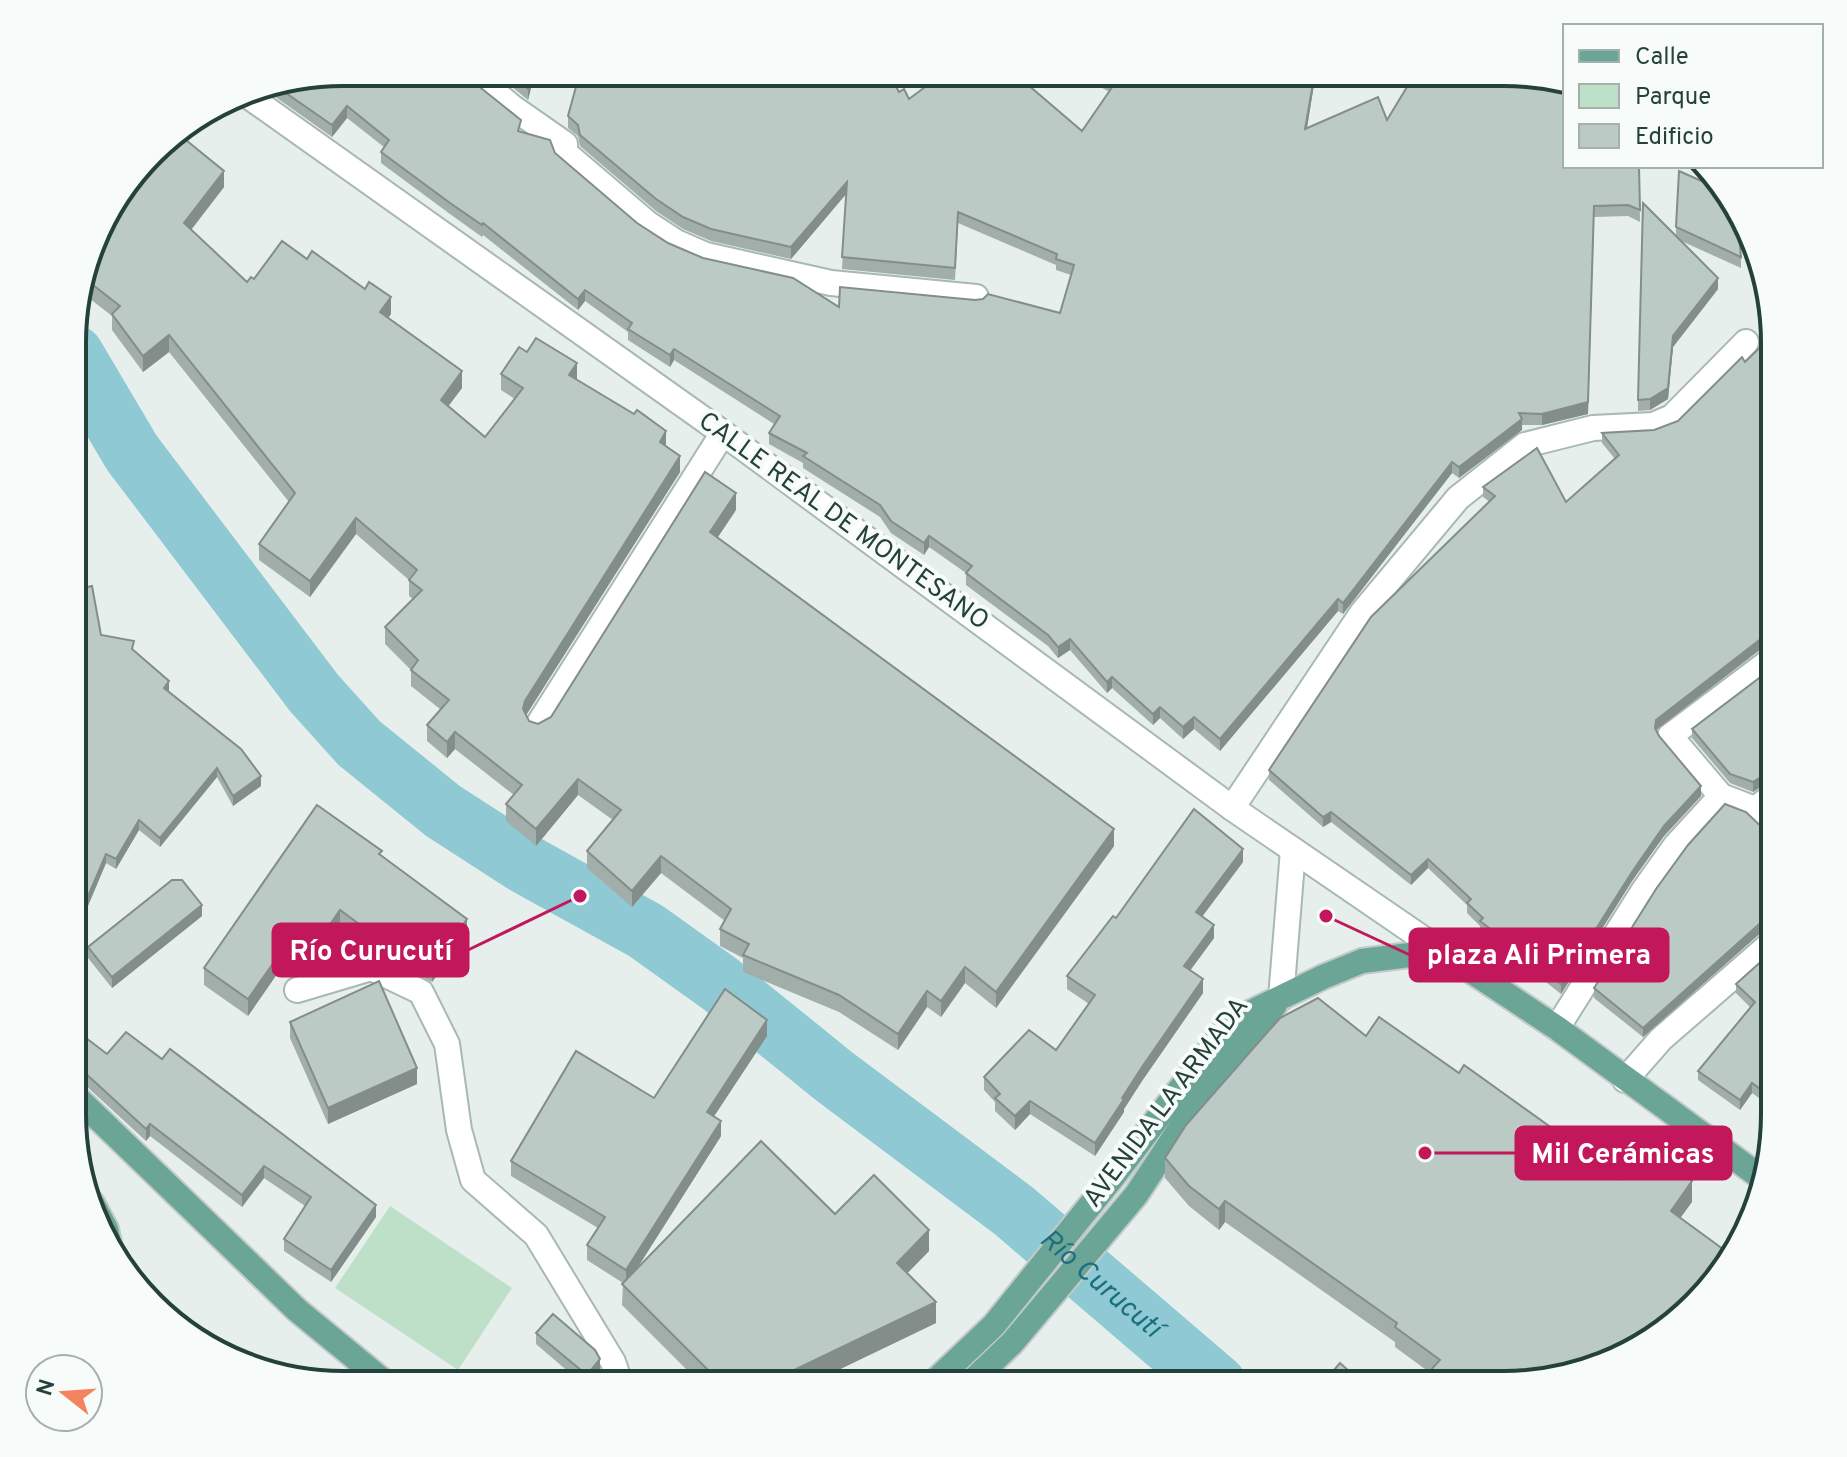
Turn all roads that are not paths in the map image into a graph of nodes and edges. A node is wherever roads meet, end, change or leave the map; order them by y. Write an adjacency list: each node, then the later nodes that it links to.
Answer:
1 (487, 86): 3 (street)
2 (256, 102): 5 (street, CALLE REAL DE MONTESANO)
3 (976, 297)
4 (1746, 342): 10 (street)
5 (723, 433): 7 (street); 10 (street, CALLE REAL DE MONTESANO)
6 (1761, 668): 8 (street)
7 (538, 725)
8 (1721, 796): 11 (street); 18 (street)
9 (1760, 805): 11 (street)
10 (1232, 808): 13 (street, CALLE REAL DE MONTESANO)
11 (1755, 809): 12 (street)
12 (1760, 815)
13 (1293, 850): 14 (street, CALLE REAL DE MONTESANO); 17 (street)
14 (1441, 951): 17 (main road, AVENIDA LA ARMADA); 18 (main road)
15 (1760, 953): 19 (street)
16 (297, 990): 23 (street)
17 (1281, 998): 24 (main road, AVENIDA LA ARMADA); 25 (main road, AVENIDA LA ARMADA)
18 (1557, 1028): 19 (main road)
19 (1625, 1080): 21 (main road)
20 (87, 1107): 22 (main road)
21 (1754, 1172)
22 (370, 1370)
23 (616, 1370)
24 (946, 1371)
25 (983, 1371)

